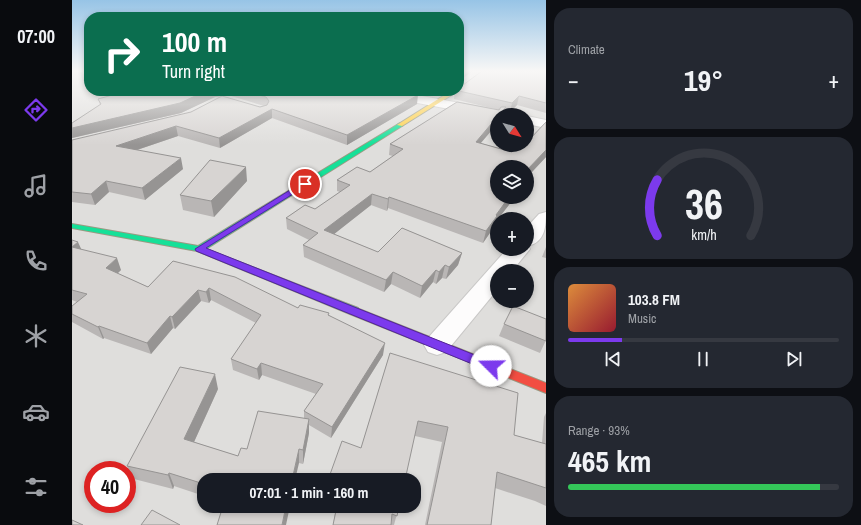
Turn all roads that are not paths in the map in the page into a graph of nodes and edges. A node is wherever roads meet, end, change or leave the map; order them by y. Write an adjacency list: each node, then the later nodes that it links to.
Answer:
1 (401, 96): 3 (street)
2 (448, 96): 3 (street)
3 (438, 103): 4 (street); 10 (street)
4 (490, 113)
5 (534, 121): 6 (street)
6 (546, 124)
7 (546, 218): 9 (street)
8 (72, 226): 10 (street)
9 (534, 232)
10 (199, 249): 14 (street)
11 (513, 256): 12 (street)
12 (506, 264)
13 (490, 283): 14 (street)
14 (437, 345): 15 (street)
15 (546, 388)

